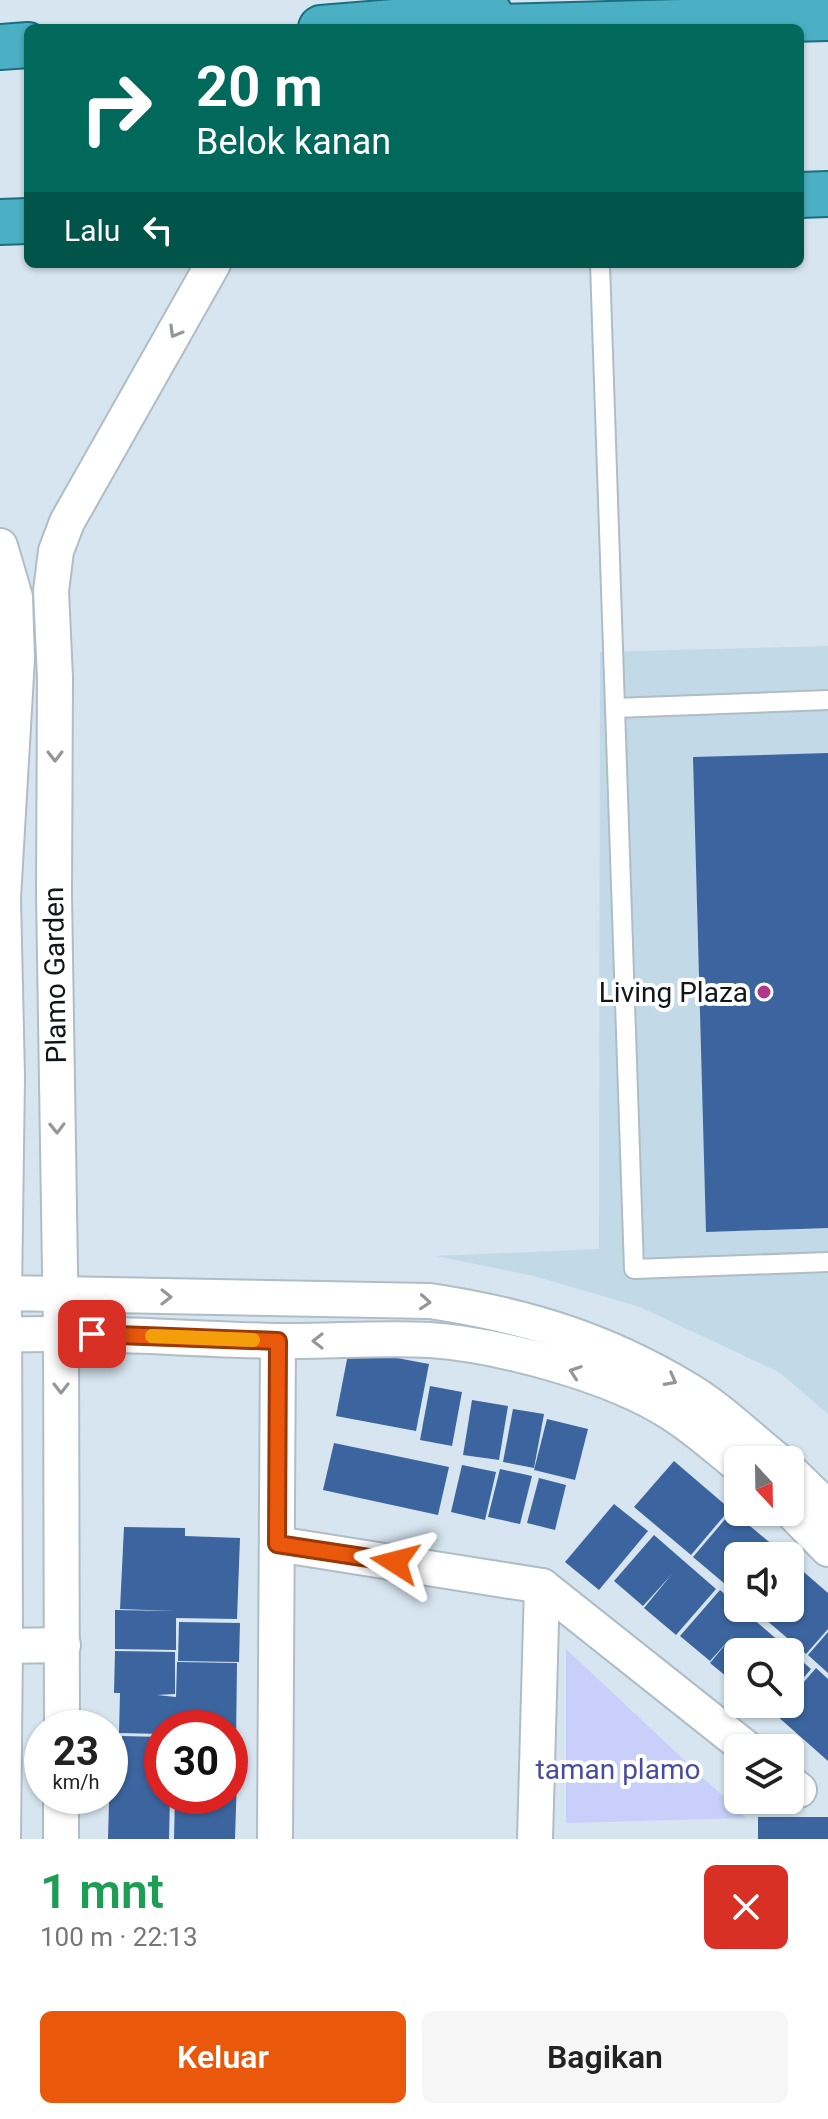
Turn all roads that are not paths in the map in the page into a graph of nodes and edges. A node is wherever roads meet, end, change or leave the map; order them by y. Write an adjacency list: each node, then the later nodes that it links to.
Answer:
1 (653, 0): 3 (highway)
2 (828, 18): 4 (highway)
3 (368, 24)
4 (608, 24)
5 (24, 45): 6 (highway)
6 (0, 47)
7 (828, 194): 8 (highway)
8 (804, 195)
9 (24, 221): 10 (highway)
10 (0, 222)
11 (211, 268): 14 (street, Plamo Garden, one-way to 14)
12 (600, 268): 19 (lane)
13 (0, 546): 15 (street, Plamo Garden)
14 (51, 591): 15 (street); 16 (street, Plamo Garden)
15 (8, 597): 17 (street, Plamo Garden)
16 (54, 656): 17 (street); 20 (street, Plamo Garden, one-way to 20)
17 (9, 659): 21 (street, Plamo Garden)
18 (828, 700): 19 (lane)
19 (615, 708): 22 (lane)
20 (57, 1076): 21 (street); 24 (street, Plamo Garden, one-way to 24)
21 (4, 1078): 23 (street, Plamo Garden)
22 (828, 1262)
23 (4, 1293): 24 (street); 26 (street, Plamo Garden)
24 (59, 1296): 25 (street, Plamo Garden); 28 (street, one-way to 28)
25 (61, 1333): 26 (street); 27 (street); 36 (street, Plamo Garden, one-way to 36)
26 (2, 1335): 37 (street, Plamo Garden)
27 (278, 1341): 29 (street, one-way to 27); 33 (street)
28 (760, 1446)
29 (724, 1454)
30 (804, 1485): 31 (street)
31 (828, 1508)
32 (804, 1524): 34 (street)
33 (277, 1544): 35 (street); 43 (street)
34 (828, 1549)
35 (542, 1586): 39 (street); 44 (street)
36 (63, 1645): 37 (street); 38 (street, Plamo Garden)
37 (5, 1646): 41 (street, Plamo Garden)
38 (62, 1710)
39 (728, 1734)
40 (61, 1814): 42 (street)
41 (3, 1839)
42 (61, 1839)
43 (275, 1839)
44 (535, 1839)

